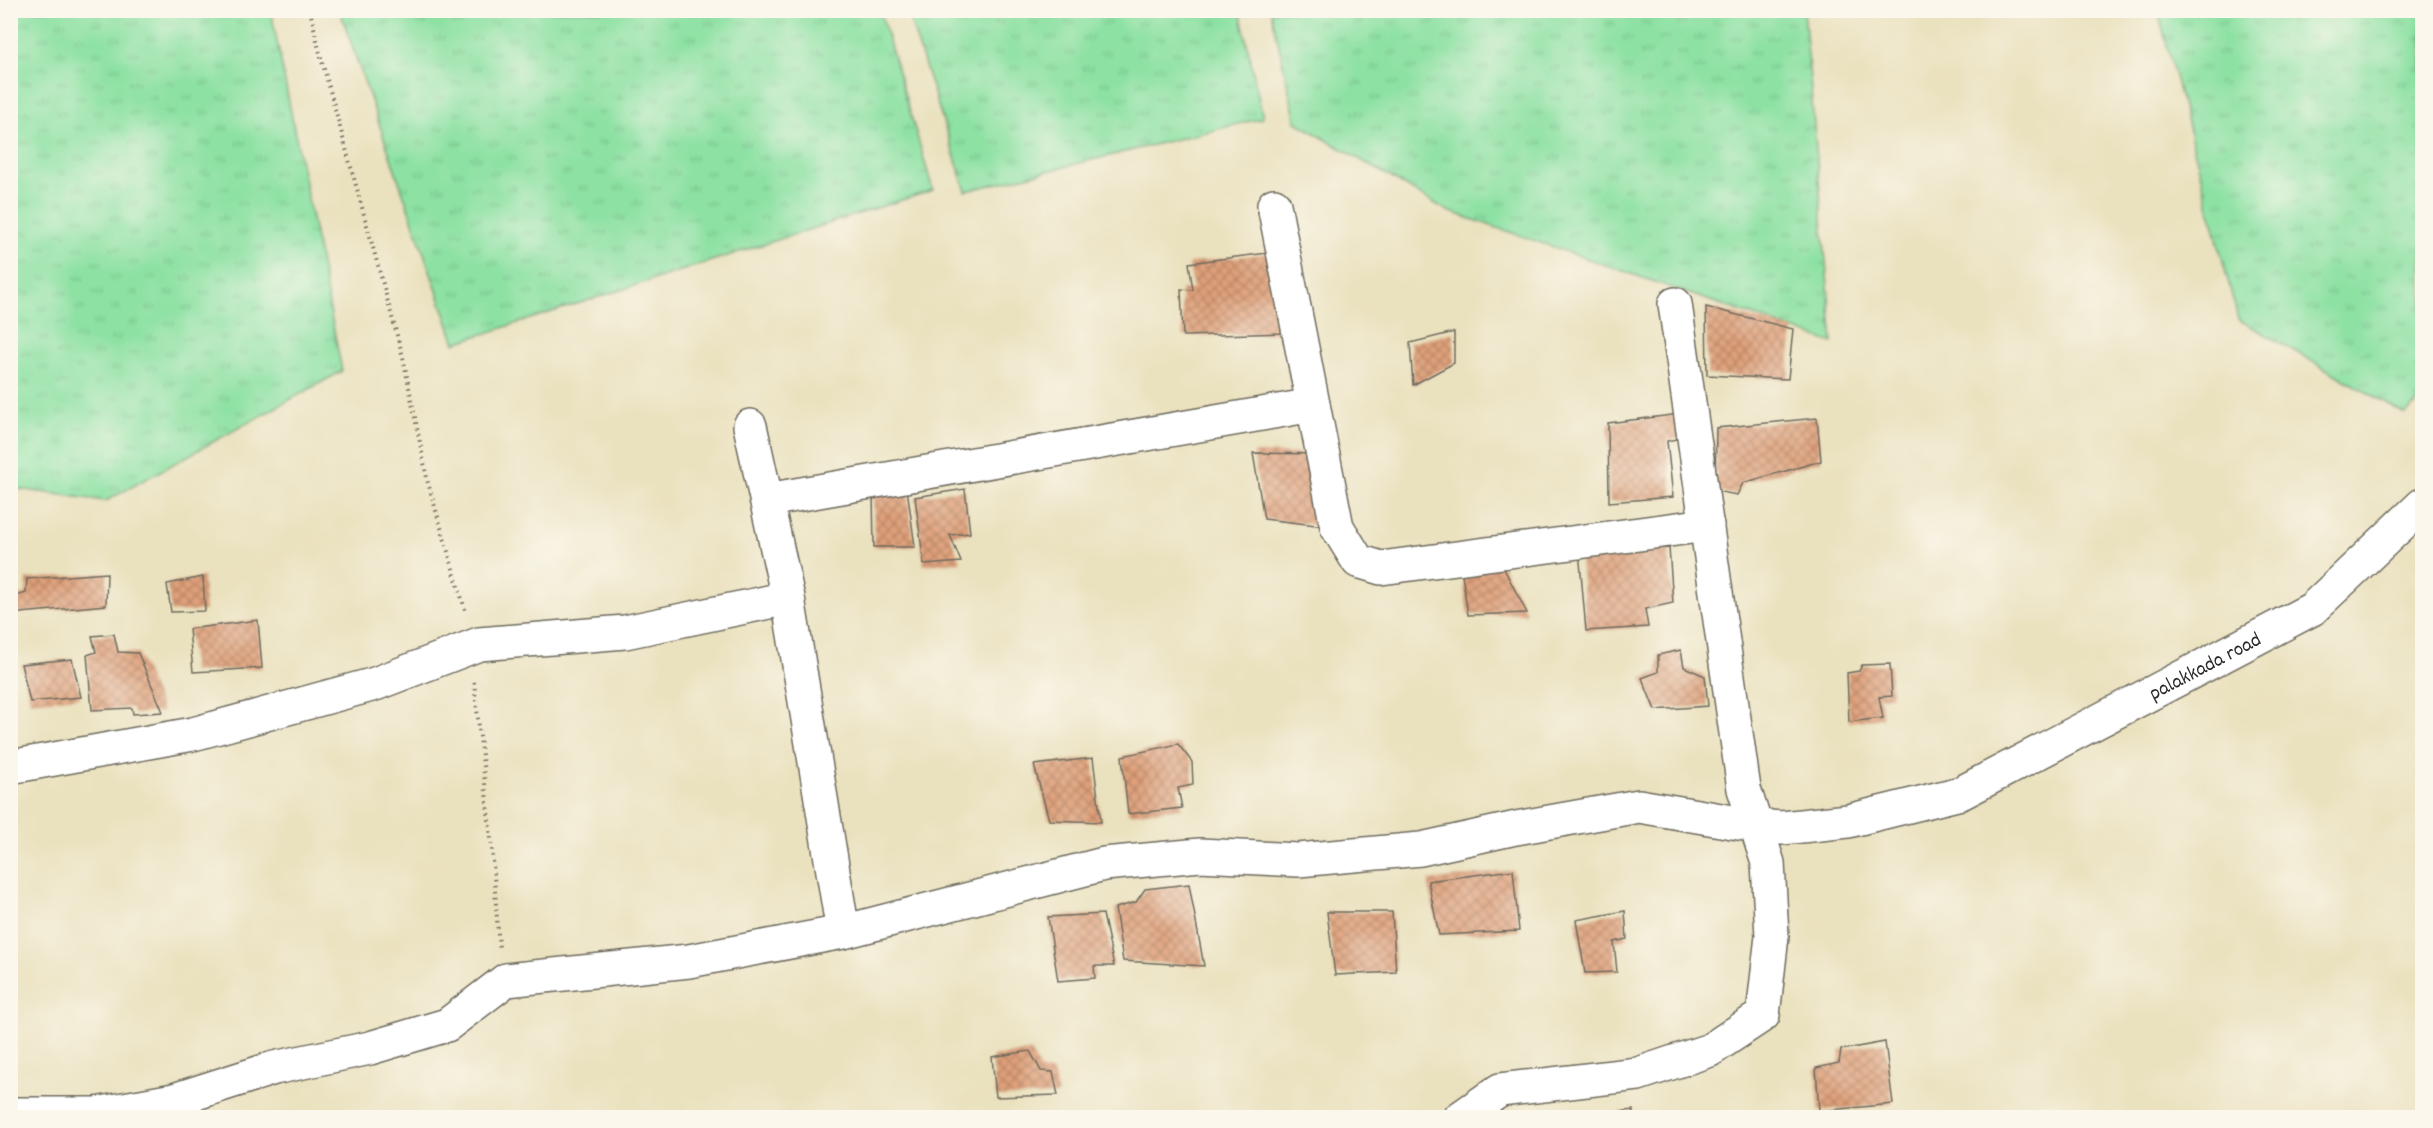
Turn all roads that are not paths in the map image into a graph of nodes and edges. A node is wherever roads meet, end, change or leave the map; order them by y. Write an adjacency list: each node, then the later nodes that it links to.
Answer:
1 (1274, 205): 3 (street)
2 (1676, 304): 7 (street)
3 (1313, 405): 5 (street); 7 (street)
4 (750, 426): 5 (street)
5 (766, 500): 8 (street)
6 (2419, 518): 10 (street, palakkada road)
7 (1707, 525): 10 (street)
8 (788, 598): 9 (street); 11 (street)
9 (10, 768)
10 (1756, 826): 11 (street, palakkada road); 13 (street)
11 (843, 932): 12 (street, palakkada road)
12 (10, 1114)
13 (1460, 1118)

